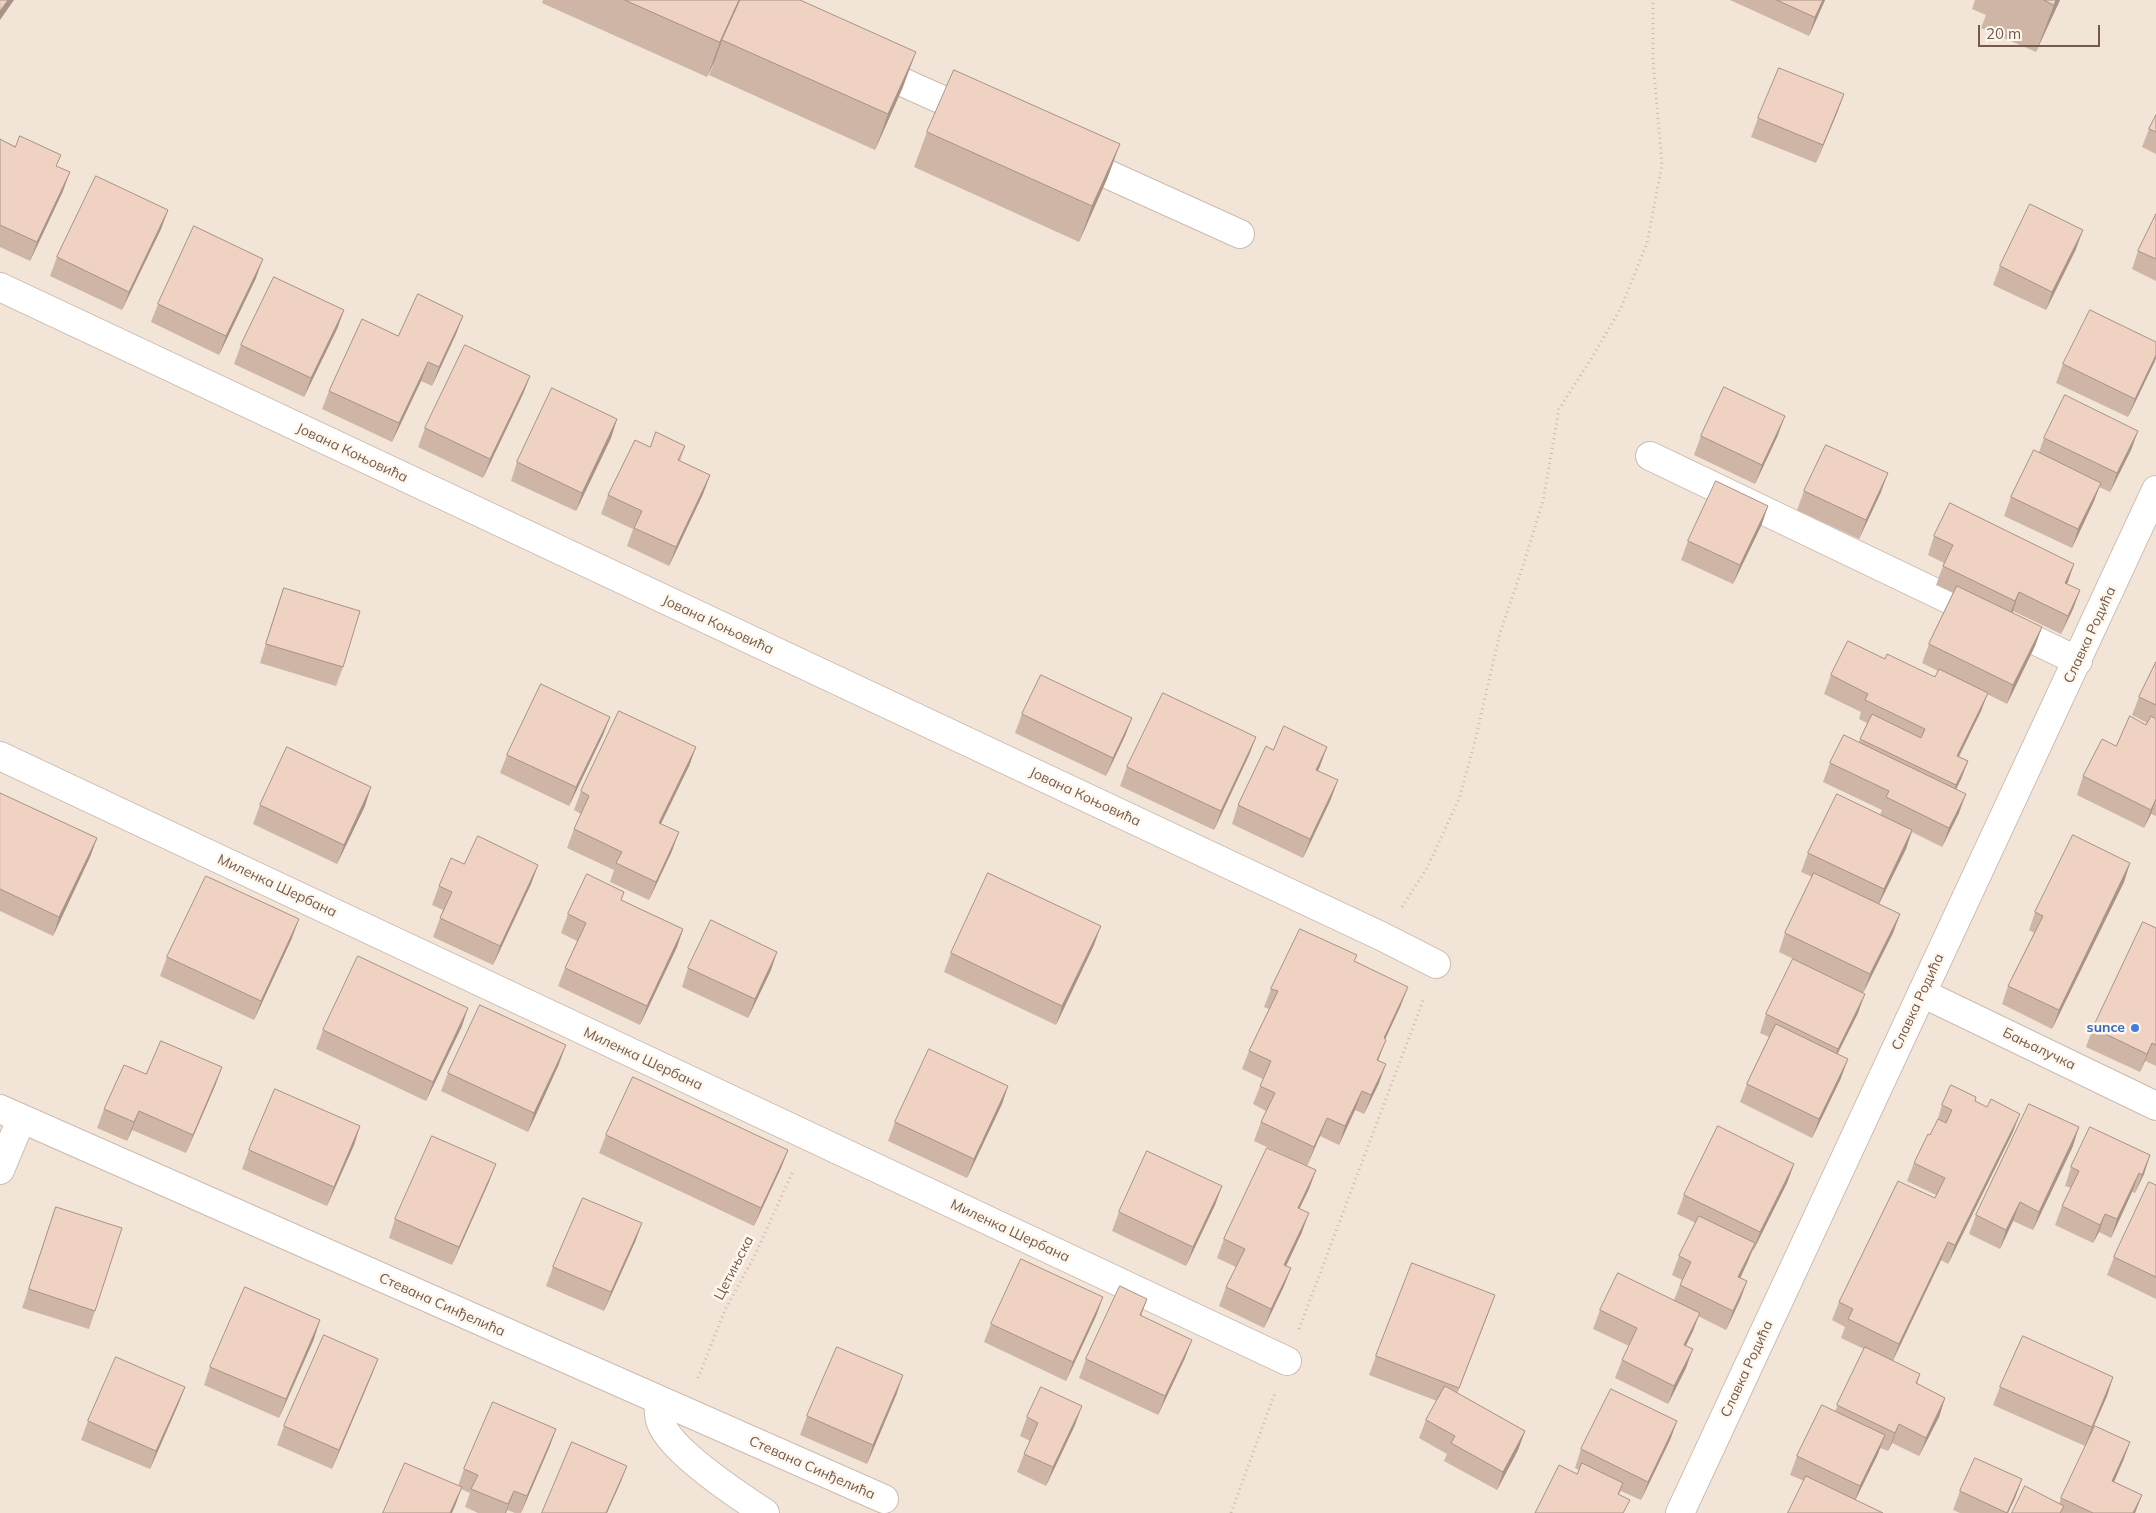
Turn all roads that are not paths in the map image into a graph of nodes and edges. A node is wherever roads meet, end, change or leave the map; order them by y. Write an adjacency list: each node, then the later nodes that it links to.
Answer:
1 (849, 58): 2 (street)
2 (995, 123)
3 (1049, 148): 4 (street)
4 (1240, 234)
5 (0, 287): 10 (street, Јована Коњовића)
6 (1650, 456): 8 (street)
7 (2156, 490): 8 (street, Славка Родића)
8 (2078, 661): 11 (street, Славка Родића)
9 (0, 756): 15 (street, Миленка Шербана)
10 (1436, 964)
11 (1922, 993): 12 (street, Бањалучка); 19 (street, Славка Родића)
12 (2156, 1106)
13 (11, 1115): 14 (street); 16 (street, Стевана Синђелића)
14 (0, 1170)
15 (1286, 1361)
16 (658, 1400): 17 (street, Стевана Синђелића); 18 (street)
17 (884, 1499)
18 (765, 1513)
19 (1680, 1513)

